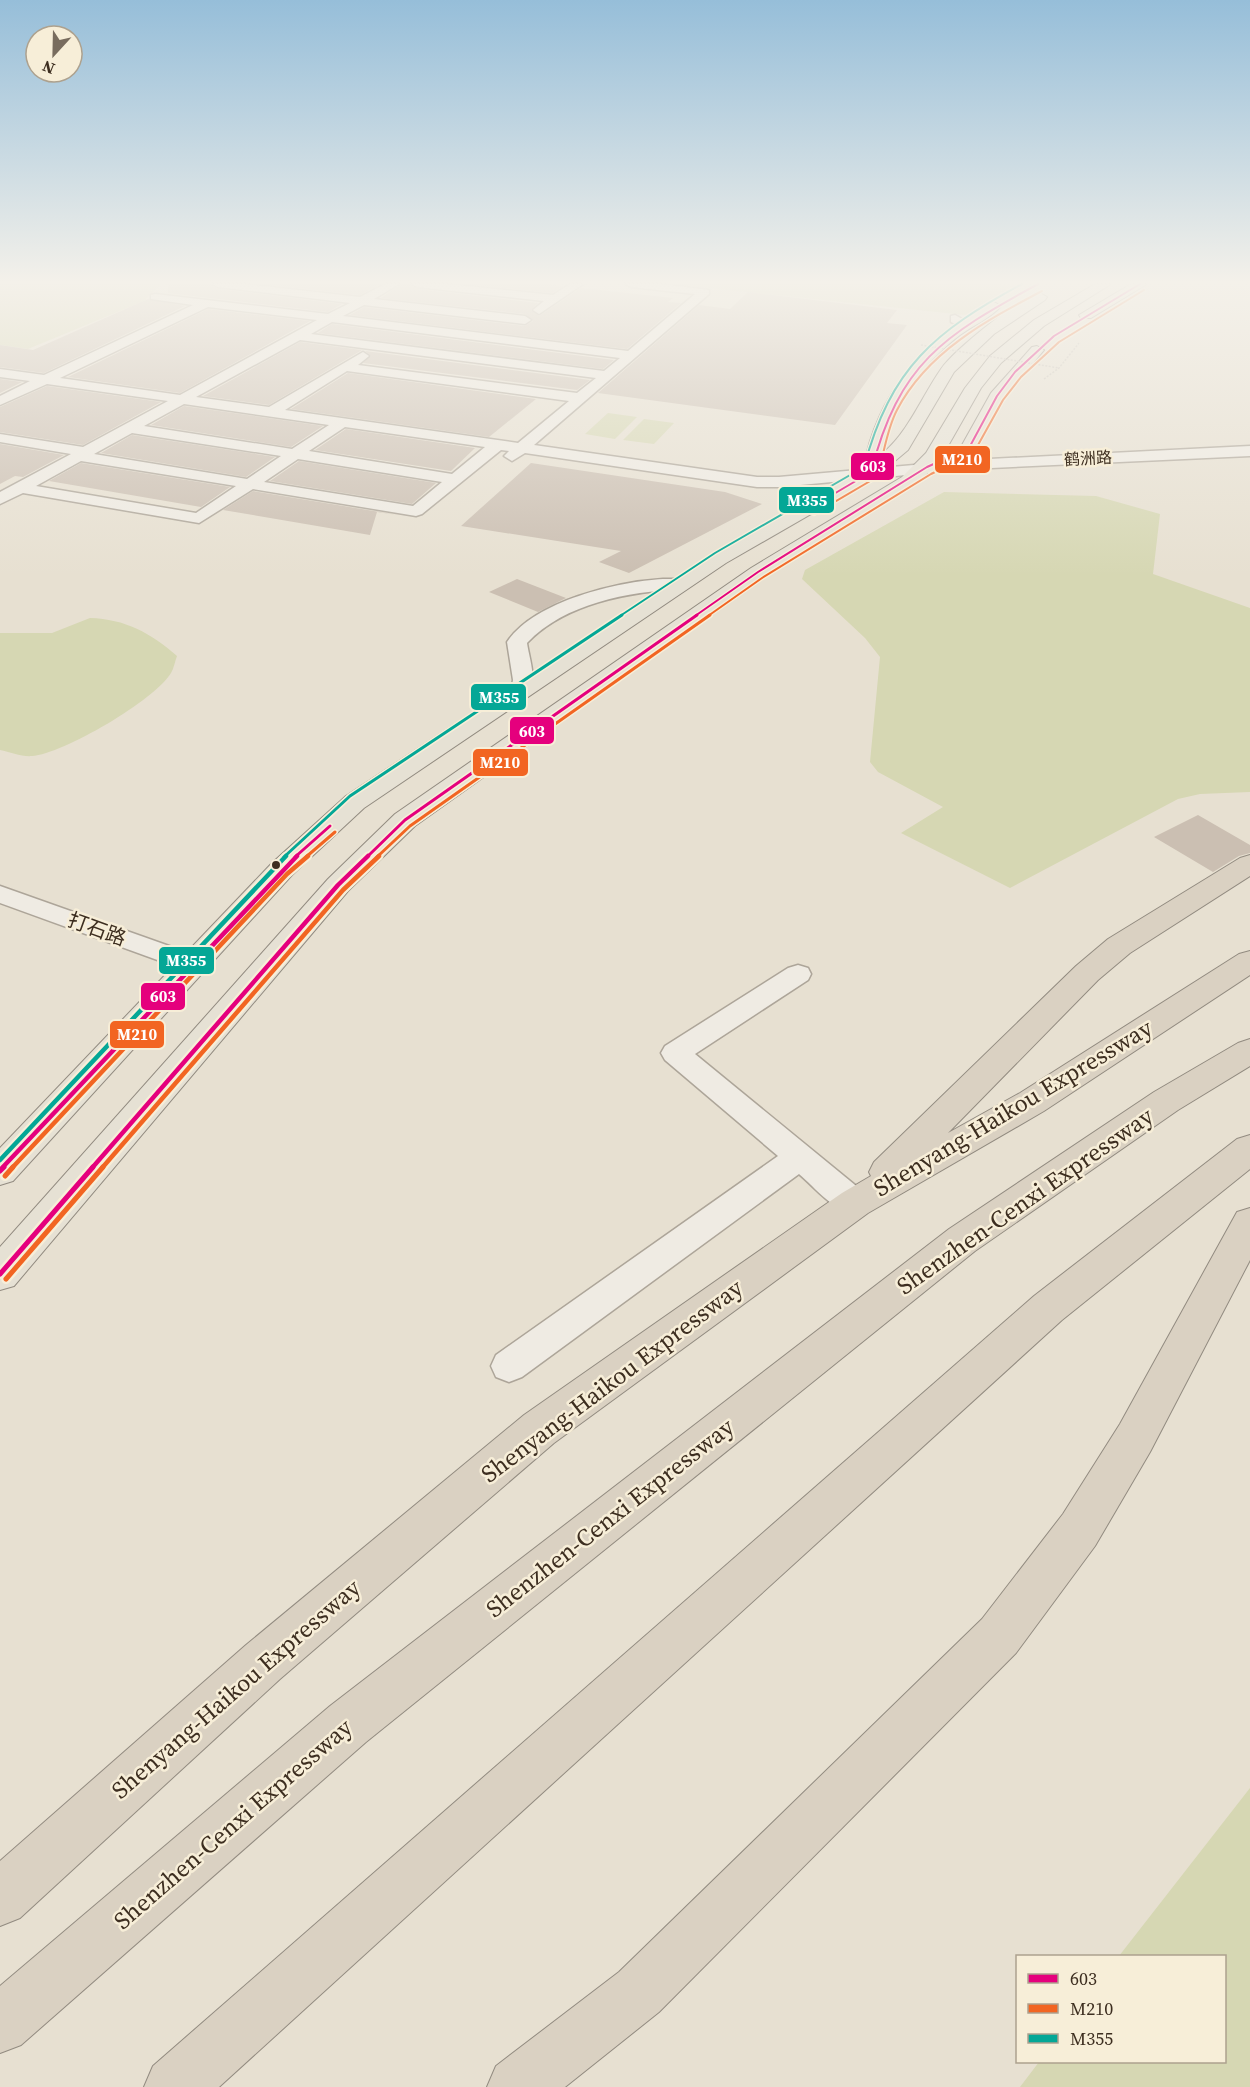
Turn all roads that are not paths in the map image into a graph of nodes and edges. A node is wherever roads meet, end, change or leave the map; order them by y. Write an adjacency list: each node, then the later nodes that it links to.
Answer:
1 (40, 381): 14 (street)
2 (62, 381): 13 (street)
3 (215, 381): 13 (street)
4 (322, 381): 15 (street)
5 (455, 381): 12 (street)
6 (599, 381): 12 (street)
7 (906, 381): 27 (main road)
8 (941, 381): 27 (main road)
9 (979, 381): 26 (main road)
10 (984, 381): 16 (main road)
11 (1009, 381): 16 (main road)
12 (580, 398): 21 (street)
13 (183, 399): 15 (street); 18 (street)
14 (0, 400)
15 (271, 412): 17 (street)
16 (988, 413): 26 (main road)
17 (344, 423): 20 (street); 24 (street)
18 (129, 428): 23 (street); 24 (street)
19 (0, 438): 23 (street)
20 (497, 445): 21 (street); 28 (street)
21 (520, 448): 25 (street); 29 (street)
22 (1250, 451): 26 (street, 鹤洲路)
23 (82, 454): 30 (street); 31 (street)
24 (296, 454): 28 (street); 30 (street)
25 (502, 464)
26 (927, 467): 27 (street, 鹤洲路); 47 (main road)
27 (871, 472): 29 (street, 鹤洲路); 33 (main road)
28 (456, 479): 30 (street)
29 (733, 479): 33 (street)
30 (250, 484): 31 (street)
31 (21, 488): 32 (street)
32 (0, 499)
33 (791, 519): 34 (main road)
34 (681, 584): 35 (main road); 35 (street)
35 (521, 691): 39 (main road)
36 (1250, 864): 45 (highway)
37 (0, 894): 39 (street, 打石路)
38 (1250, 961): 45 (highway, Shenyang-Haikou Expressway)
39 (194, 964): 44 (main road)
40 (798, 974): 43 (street)
41 (1250, 1051): 50 (highway, Shenzhen-Cenxi Expressway)
42 (1250, 1149): 51 (highway)
43 (799, 1158): 45 (street); 48 (street)
44 (0, 1172)
45 (855, 1203): 49 (highway, Shenyang-Haikou Expressway)
46 (1250, 1223): 52 (highway)
47 (0, 1274)
48 (509, 1366)
49 (0, 1898)
50 (0, 2024)
51 (174, 2087)
52 (517, 2087)

